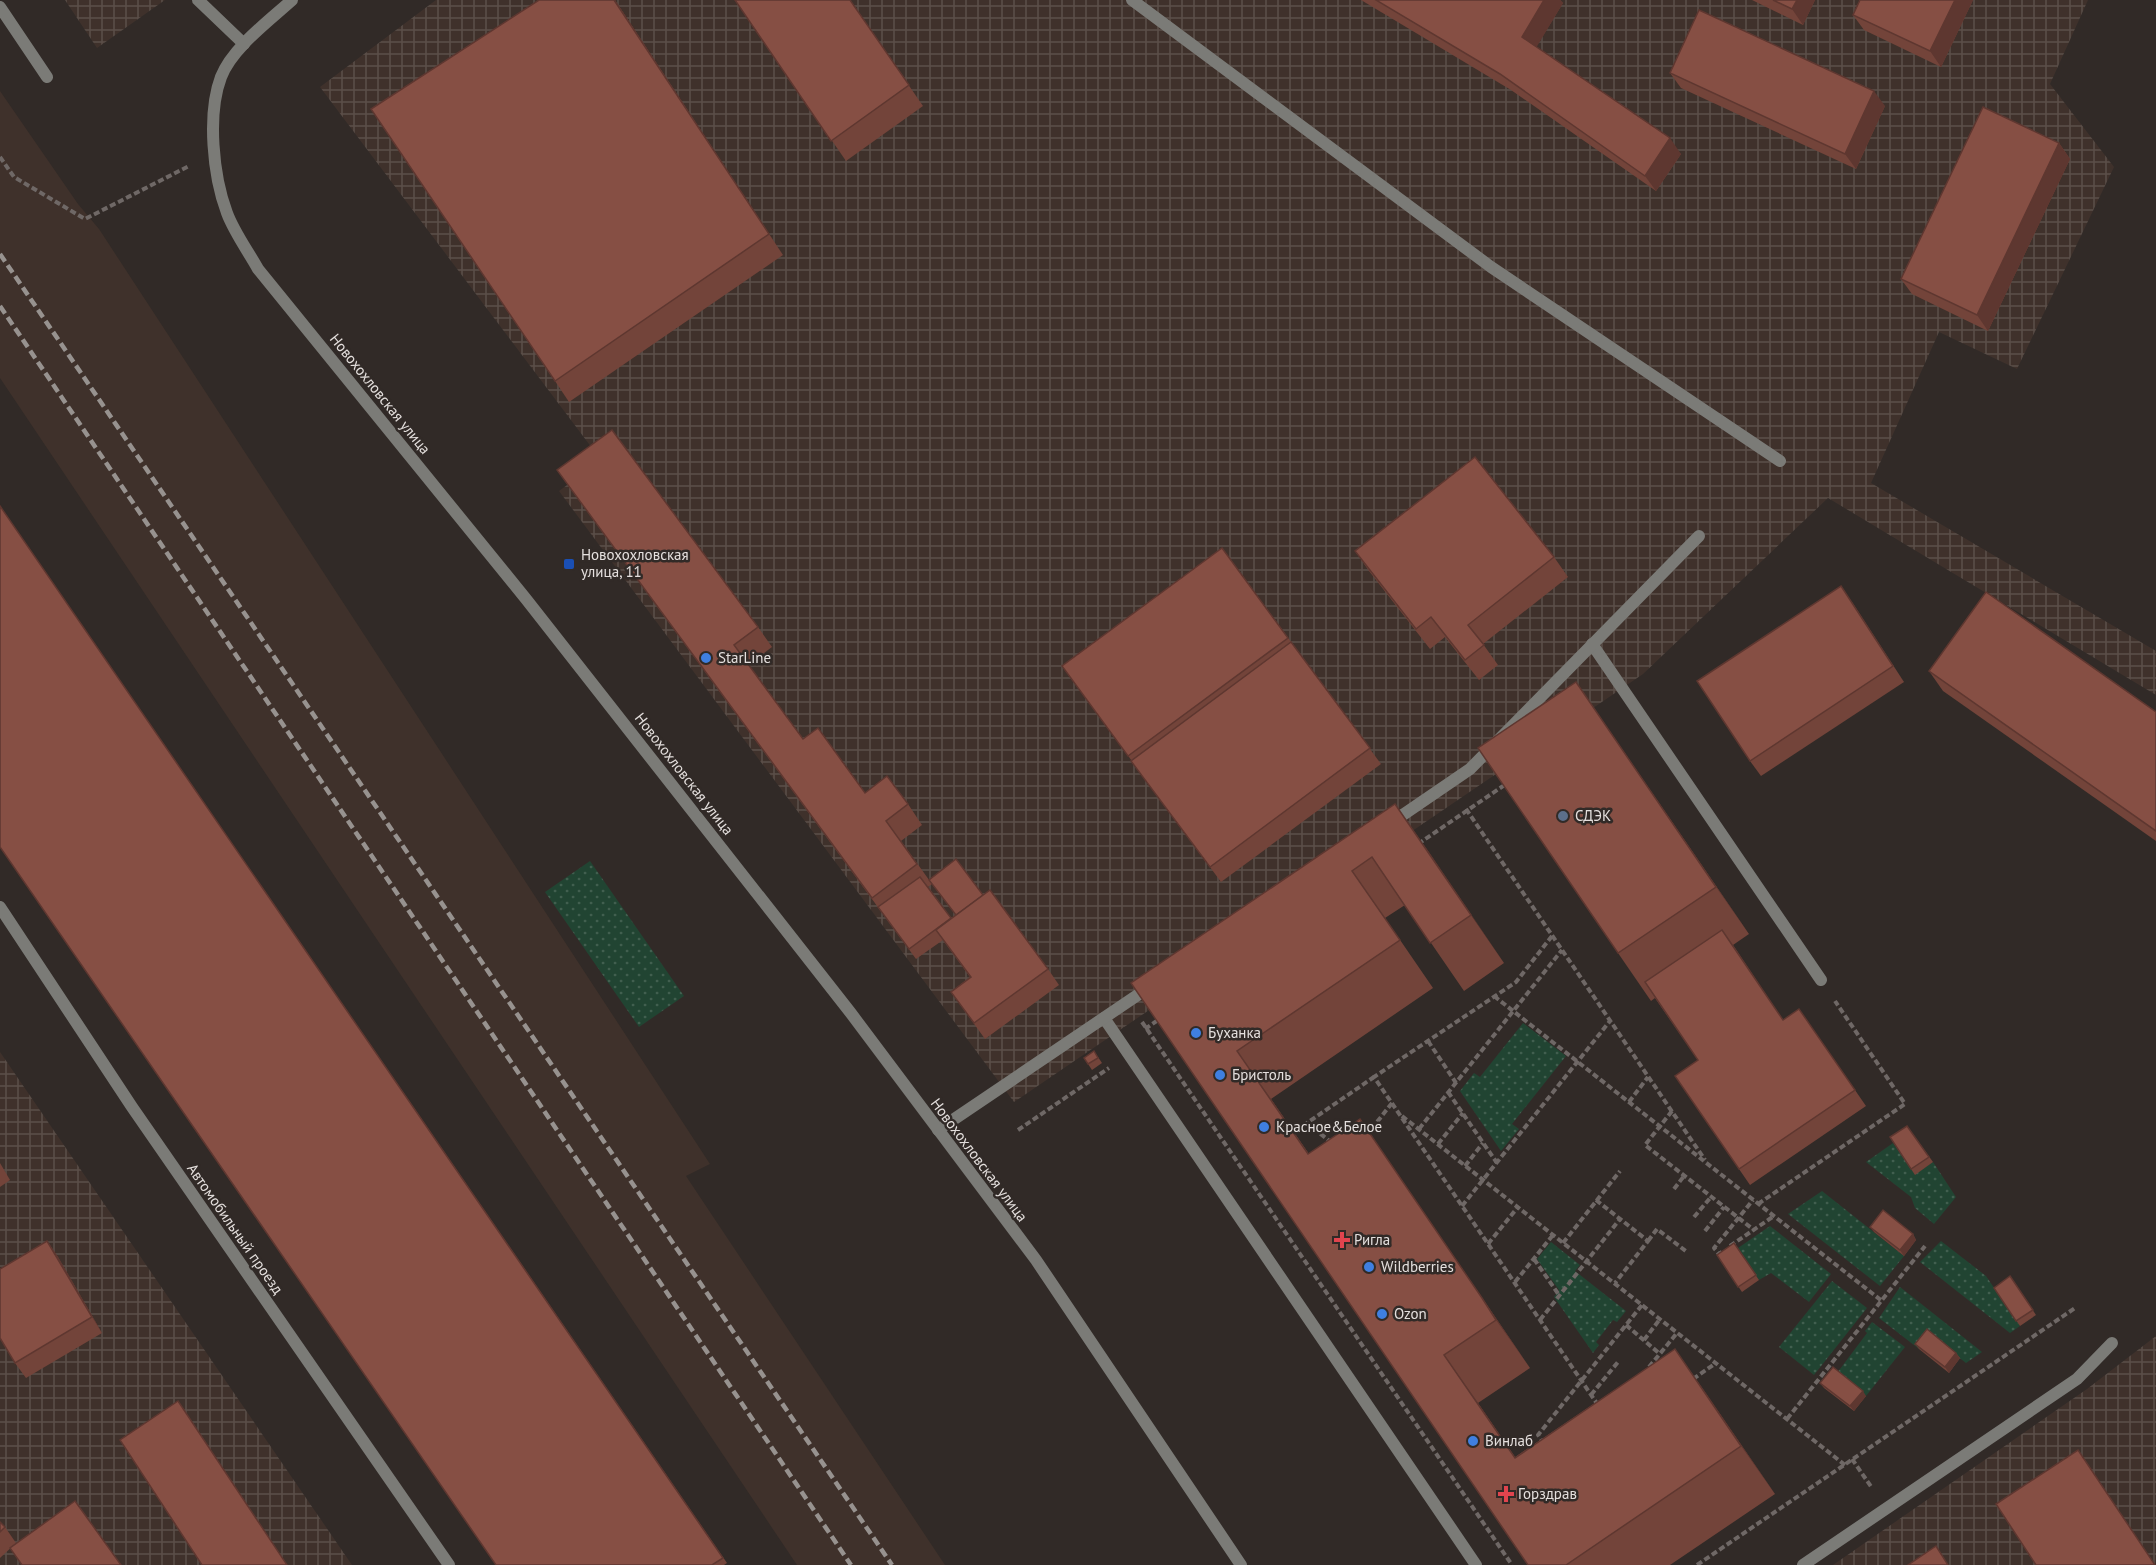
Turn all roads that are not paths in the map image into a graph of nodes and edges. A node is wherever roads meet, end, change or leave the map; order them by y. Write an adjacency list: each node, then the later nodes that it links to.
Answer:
1 (198, 0): 5 (street)
2 (292, 0): 5 (street, Новохохловская улица)
3 (1132, 0): 7 (street)
4 (0, 7): 6 (street)
5 (244, 44): 17 (street, Новохохловская улица)
6 (47, 77)
7 (1780, 461)
8 (1699, 536): 9 (street)
9 (1592, 644): 10 (street); 14 (street)
10 (1393, 822): 11 (street); 12 (street)
11 (1380, 831)
12 (1411, 849)
13 (0, 906): 19 (street, Автомобильный проезд)
14 (1821, 980)
15 (1157, 982): 16 (street)
16 (1104, 1018): 17 (street); 21 (street)
17 (938, 1130): 20 (street, Новохохловская улица)
18 (2112, 1343): 22 (street)
19 (449, 1565)
20 (1241, 1565)
21 (1476, 1565)
22 (1803, 1565)

